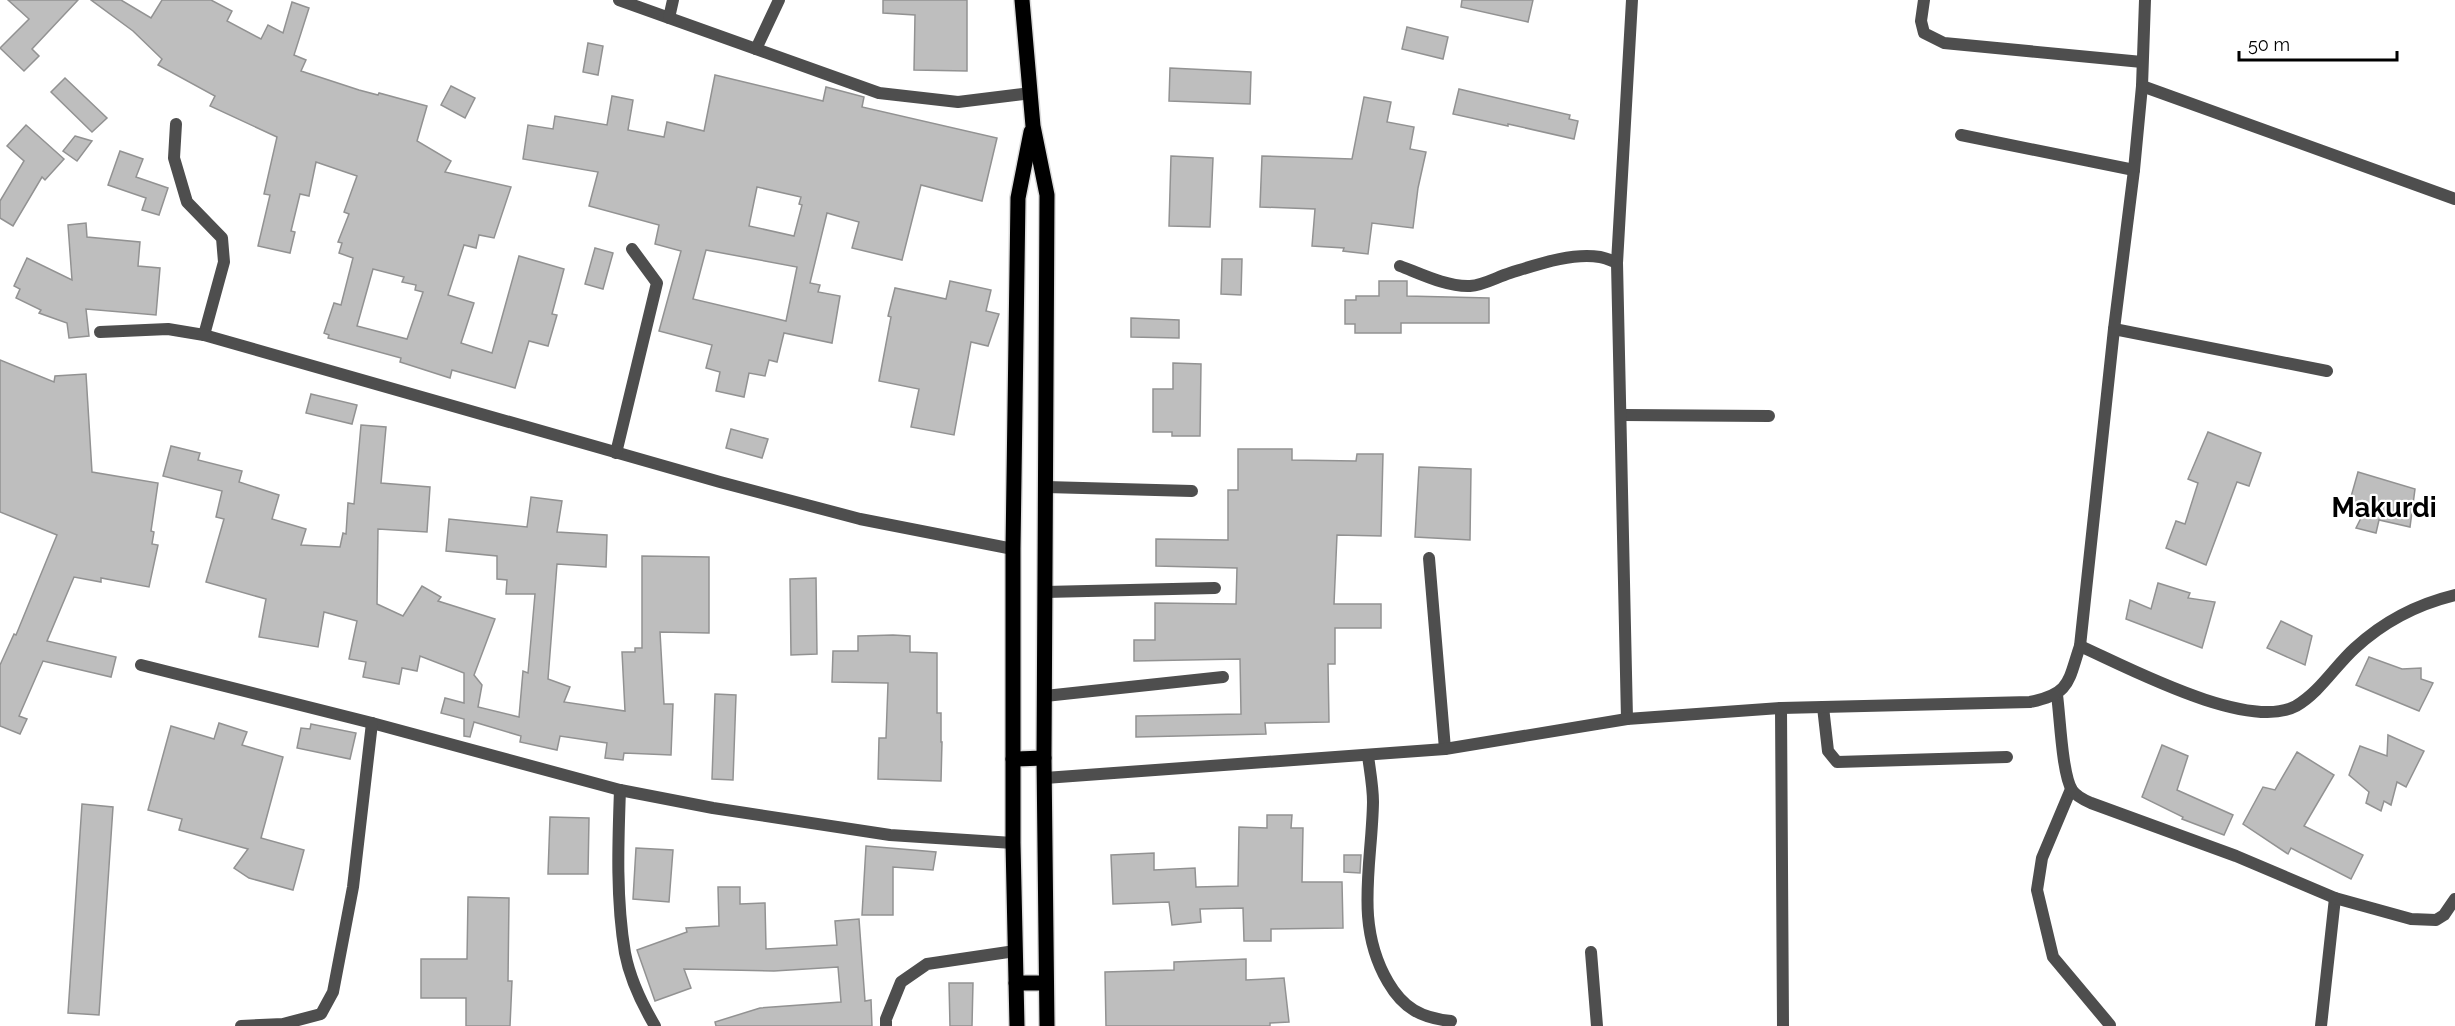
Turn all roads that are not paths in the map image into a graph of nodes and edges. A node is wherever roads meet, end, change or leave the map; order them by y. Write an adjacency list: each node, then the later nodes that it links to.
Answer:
1 (619, 0): 8 (street)
2 (673, 0): 8 (street)
3 (779, 0): 9 (street)
4 (1022, 0): 12 (main road)
5 (1632, 0): 19 (street)
6 (1924, 0): 10 (street)
7 (2145, 0): 10 (street)
8 (669, 18): 9 (street)
9 (756, 49): 12 (street)
10 (2142, 62): 11 (street)
11 (2142, 86): 16 (street); 17 (street)
12 (1031, 93): 14 (main road)
13 (176, 124): 23 (street)
14 (1033, 126): 28 (main road); 30 (main road)
15 (1961, 135): 16 (street)
16 (2134, 170): 21 (street)
17 (2455, 199)
18 (632, 249): 27 (street)
19 (1617, 263): 20 (street); 25 (street)
20 (1400, 266)
21 (2114, 329): 24 (street); 35 (street)
22 (100, 332): 23 (street)
23 (204, 335): 27 (street)
24 (2327, 371)
25 (1623, 415): 26 (street); 42 (street)
26 (1769, 416)
27 (616, 453): 30 (street)
28 (1046, 487): 29 (street); 33 (main road)
29 (1192, 490)
30 (1013, 549): 47 (main road)
31 (1429, 558): 44 (street)
32 (1215, 588): 33 (street)
33 (1045, 592): 39 (main road)
34 (2455, 595): 35 (street)
35 (2080, 646): 38 (street)
36 (141, 665): 43 (street)
37 (1223, 677): 39 (street)
38 (2057, 695): 40 (street); 50 (street)
39 (1045, 696): 48 (main road)
40 (1823, 707): 41 (street); 46 (street)
41 (1781, 708): 42 (street); 67 (street)
42 (1628, 719): 44 (street)
43 (372, 723): 51 (street); 61 (street)
44 (1445, 749): 45 (street)
45 (1368, 756): 49 (street); 59 (street)
46 (2007, 757)
47 (1013, 759): 48 (main road); 52 (main road)
48 (1044, 759): 49 (main road)
49 (1045, 778): 58 (main road)
50 (2071, 789): 53 (street); 60 (street)
51 (620, 790): 52 (street); 62 (street)
52 (1013, 843): 55 (main road)
53 (2335, 898): 54 (street); 68 (street)
54 (2455, 899)
55 (1015, 951): 57 (main road); 63 (street)
56 (1591, 952): 66 (street)
57 (1016, 983): 58 (main road); 64 (main road)
58 (1046, 983): 65 (main road)
59 (1451, 1021)
60 (2110, 1025)
61 (242, 1026)
62 (655, 1026)
63 (886, 1026)
64 (1017, 1026)
65 (1047, 1026)
66 (1596, 1026)
67 (1783, 1026)
68 (2321, 1026)

